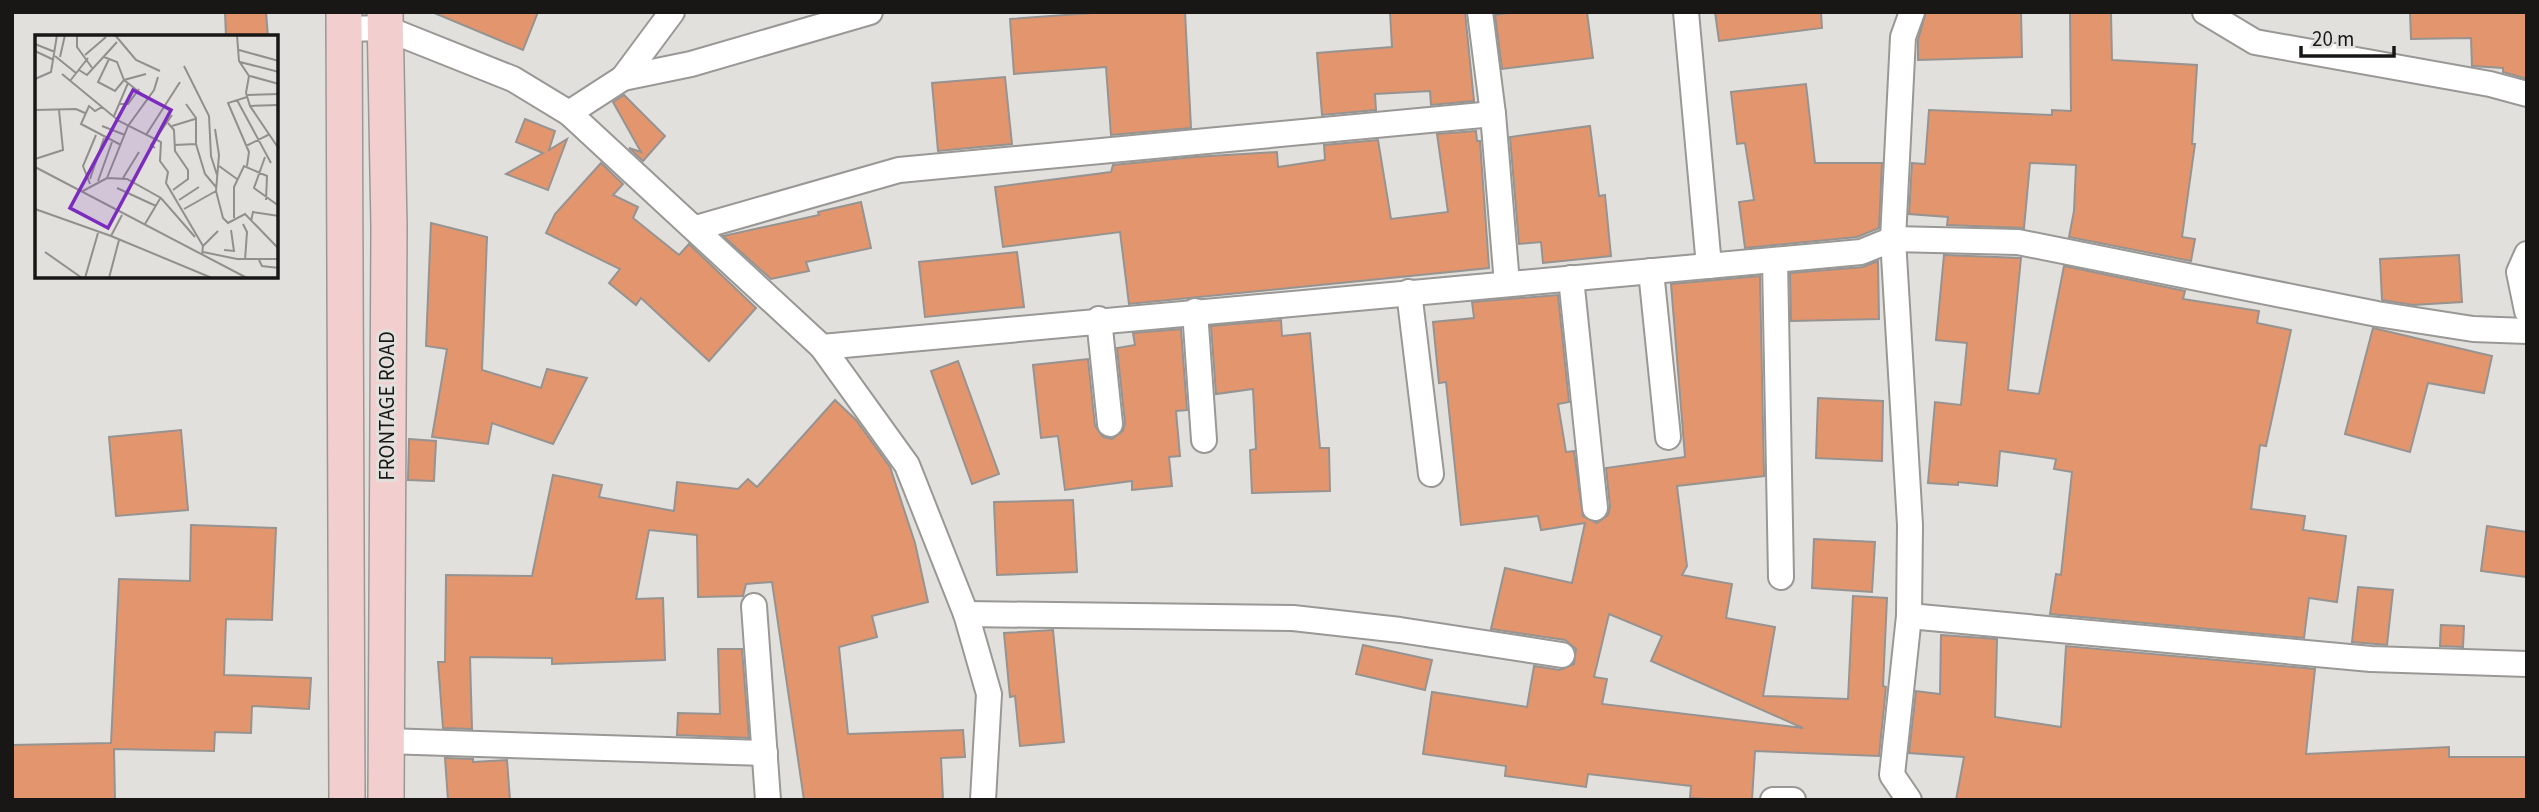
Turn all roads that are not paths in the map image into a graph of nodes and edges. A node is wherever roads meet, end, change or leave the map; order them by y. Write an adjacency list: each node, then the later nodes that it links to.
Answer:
1 (672, 12): 9 (street)
2 (870, 12): 9 (street)
3 (1480, 12): 12 (street)
4 (1685, 12): 17 (street)
5 (1912, 12): 14 (street)
6 (2205, 12): 10 (street)
7 (385, 20): 8 (street); 11 (street); 38 (main road, FRONTAGE ROAD)
8 (344, 21): 40 (main road)
9 (623, 78): 11 (street)
10 (2527, 94)
11 (569, 113): 13 (street)
12 (1493, 114): 13 (street); 20 (street)
13 (696, 228): 26 (street)
14 (1894, 239): 16 (street); 25 (street); 35 (street)
15 (2527, 254): 23 (street)
16 (1775, 260): 17 (street); 32 (street)
17 (1709, 266): 18 (street)
18 (1651, 271): 19 (street); 28 (street)
19 (1571, 278): 20 (street); 31 (street)
20 (1507, 284): 21 (street)
21 (1409, 292): 22 (street); 30 (street)
22 (1195, 311): 24 (street); 29 (street)
23 (2527, 311)
24 (1100, 319): 26 (street); 27 (street)
25 (2527, 331)
26 (822, 347): 34 (street)
27 (1110, 424)
28 (1668, 437)
29 (1204, 440)
30 (1431, 474)
31 (1595, 508)
32 (1781, 577)
33 (754, 606): 39 (street)
34 (966, 614): 36 (street); 43 (street)
35 (1909, 615): 37 (street); 46 (street)
36 (1562, 655)
37 (2527, 664)
38 (385, 741): 39 (street); 41 (main road, FRONTAGE ROAD)
39 (765, 753): 42 (street)
40 (347, 800)
41 (386, 800)
42 (768, 800)
43 (983, 800)
44 (1773, 800): 45 (street)
45 (1793, 800)
46 (1909, 800)

